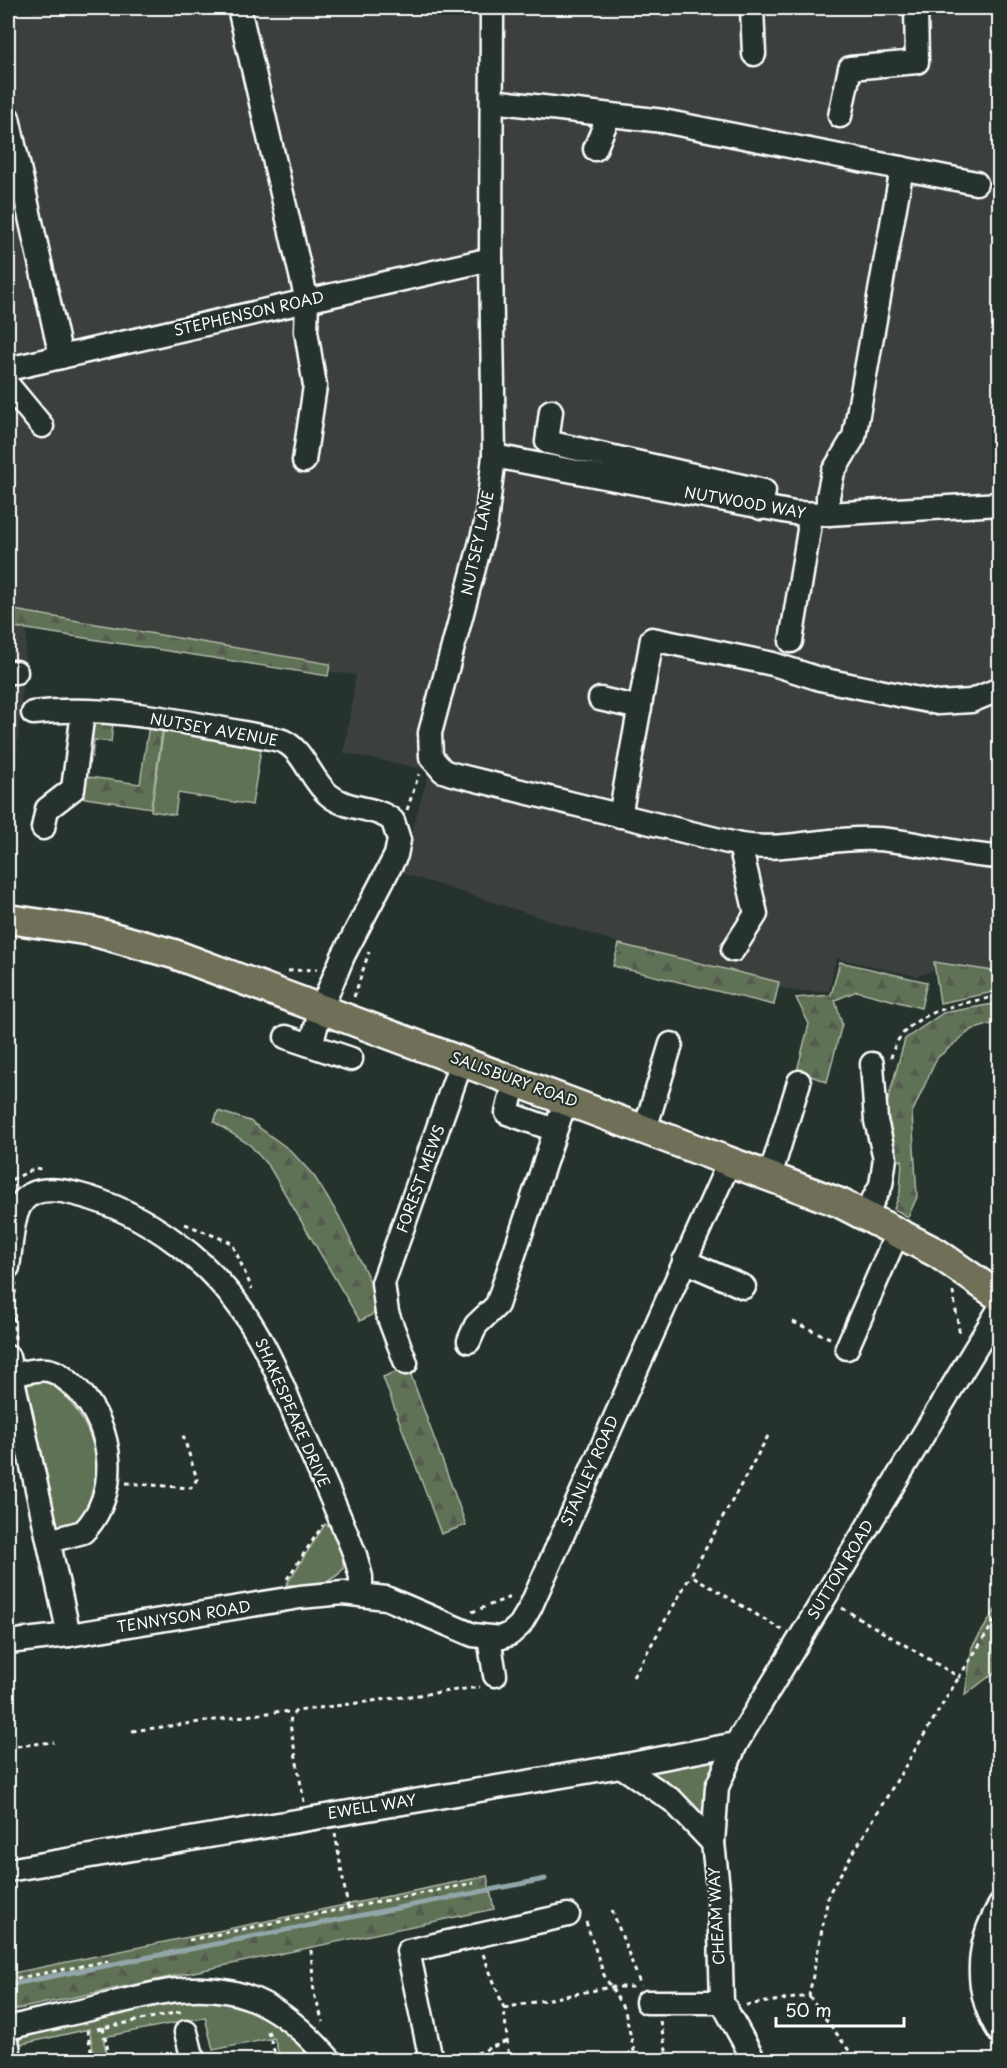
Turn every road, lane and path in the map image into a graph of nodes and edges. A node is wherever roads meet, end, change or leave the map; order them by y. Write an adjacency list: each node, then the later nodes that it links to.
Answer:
1 (239, 8): 14 (street)
2 (492, 8): 6 (street, NUTSEY LANE)
3 (752, 8): 5 (street)
4 (916, 8): 8 (street)
5 (754, 54)
6 (492, 101): 7 (street); 13 (street, NUTSEY LANE)
7 (609, 115): 10 (street); 11 (street)
8 (840, 116)
9 (8, 118): 15 (street)
10 (594, 150)
11 (902, 168): 12 (street); 24 (street)
12 (976, 183)
13 (491, 259): 14 (street, STEPHENSON ROAD); 20 (street, NUTSEY LANE)
14 (307, 301): 15 (street, STEPHENSON ROAD); 21 (street)
15 (61, 357): 16 (street, STEPHENSON ROAD)
16 (8, 369)
17 (8, 385): 19 (street)
18 (551, 411): 23 (street)
19 (42, 426)
20 (494, 456): 23 (street, NUTWOOD WAY); 31 (street, NUTSEY LANE)
21 (303, 461)
22 (999, 504): 24 (street, NUTWOOD WAY)
23 (761, 508): 24 (street, NUTWOOD WAY)
24 (818, 514): 25 (street)
25 (791, 641)
26 (999, 689): 28 (street)
27 (600, 699): 28 (street)
28 (640, 708): 32 (street)
29 (83, 711): 30 (street, NUTSEY AVENUE); 33 (street, NUTSEY AVENUE); 34 (street)
30 (33, 713)
31 (430, 757): 32 (street); 33 (path)
32 (620, 816): 35 (street)
33 (396, 826): 40 (street)
34 (43, 828)
35 (740, 845): 36 (street); 38 (street)
36 (999, 857)
37 (8, 919): 42 (main road, SALISBURY ROAD)
38 (733, 950)
39 (280, 971): 40 (path)
40 (336, 971): 42 (street)
41 (999, 996): 48 (path)
42 (321, 1009): 45 (street); 47 (main road, SALISBURY ROAD)
43 (286, 1036): 45 (street)
44 (671, 1044): 52 (street)
45 (311, 1045): 46 (street)
46 (351, 1059)
47 (462, 1060): 49 (main road, SALISBURY ROAD); 70 (street, FOREST MEWS)
48 (880, 1066): 56 (street)
49 (515, 1080): 51 (main road, SALISBURY ROAD); 53 (street)
50 (799, 1082): 55 (street)
51 (566, 1099): 52 (main road, SALISBURY ROAD); 53 (street)
52 (645, 1129): 54 (main road, SALISBURY ROAD)
53 (555, 1130): 67 (street)
54 (730, 1160): 55 (main road, SALISBURY ROAD); 58 (street, STANLEY ROAD)
55 (770, 1176): 56 (main road, SALISBURY ROAD)
56 (865, 1215): 57 (main road, SALISBURY ROAD)
57 (898, 1231): 59 (main road, SALISBURY ROAD); 69 (street)
58 (684, 1261): 61 (street); 83 (street, STANLEY ROAD)
59 (961, 1269): 64 (main road, SALISBURY ROAD); 68 (path)
60 (12, 1274): 62 (path); 79 (street, SHAKESPEARE DRIVE)
61 (744, 1287)
62 (15, 1291): 63 (path); 71 (path)
63 (8, 1292)
64 (999, 1297)
65 (999, 1308): 80 (street, SUTTON ROAD)
66 (794, 1322): 69 (path)
67 (469, 1341)
68 (961, 1343)
69 (848, 1347)
70 (406, 1363)
71 (13, 1368): 74 (street); 76 (street)
72 (182, 1432): 74 (path)
73 (768, 1436): 77 (path)
74 (106, 1481): 76 (street)
75 (327, 1519): 78 (path)
76 (49, 1541): 82 (street)
77 (691, 1575): 84 (path); 86 (path)
78 (282, 1588)
79 (361, 1594): 82 (street, TENNYSON ROAD); 83 (street)
80 (824, 1598): 84 (street, SUTTON ROAD); 87 (path)
81 (999, 1613): 87 (path)
82 (69, 1635): 85 (street, TENNYSON ROAD)
83 (489, 1638): 88 (street)
84 (799, 1640): 92 (street, SUTTON ROAD)
85 (8, 1642)
86 (633, 1677)
87 (960, 1677): 111 (path)
88 (490, 1681): 89 (path)
89 (292, 1714): 90 (path); 96 (path)
90 (132, 1731)
91 (54, 1742): 93 (path)
92 (736, 1743): 94 (street, EWELL WAY); 97 (street, SUTTON ROAD)
93 (8, 1747)
94 (621, 1766): 95 (street, EWELL WAY); 97 (street)
95 (332, 1814): 96 (street, EWELL WAY); 101 (path)
96 (308, 1818): 98 (street, EWELL WAY)
97 (713, 1843): 112 (street, CHEAM WAY)
98 (8, 1870)
99 (474, 1883): 101 (path)
100 (999, 1905): 118 (street)
101 (348, 1908): 105 (path)
102 (612, 1910): 110 (path)
103 (568, 1915): 104 (street); 109 (path)
104 (478, 1935): 113 (path); 126 (street)
105 (189, 1940)
106 (311, 1950): 117 (path)
107 (108, 1960): 108 (path)
108 (8, 1980)
109 (611, 1987): 113 (path); 129 (path)
110 (649, 1995): 112 (street); 130 (path)
111 (809, 1996): 112 (path); 132 (path)
112 (723, 2005): 131 (street, CHEAM WAY)
113 (504, 2008): 119 (path)
114 (90, 2009): 115 (street); 122 (path); 123 (path); 125 (street)
115 (8, 2028)
116 (186, 2032): 124 (street)
117 (326, 2032)
118 (999, 2033)
119 (507, 2041): 127 (path); 128 (path)
120 (8, 2046): 121 (street)
121 (10, 2061)
122 (93, 2061)
123 (110, 2061)
124 (194, 2061)
125 (330, 2061)
126 (431, 2061)
127 (460, 2061)
128 (509, 2061)
129 (636, 2061)
130 (668, 2061)
131 (754, 2061)
132 (856, 2061)

